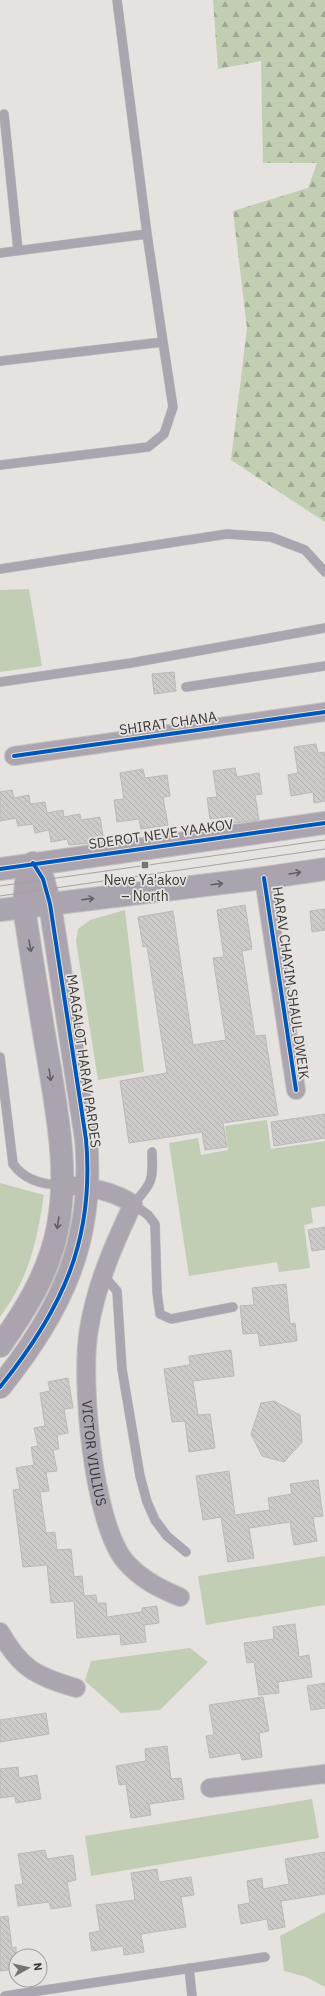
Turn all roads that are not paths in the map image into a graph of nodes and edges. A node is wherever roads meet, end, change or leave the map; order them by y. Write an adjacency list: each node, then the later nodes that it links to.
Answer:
1 (117, 0): 3 (lane)
2 (4, 114): 4 (lane)
3 (147, 234): 4 (lane); 6 (lane)
4 (18, 250): 5 (lane)
5 (0, 253)
6 (163, 342): 7 (lane); 8 (lane)
7 (0, 361)
8 (0, 465)
9 (0, 569): 10 (lane)
10 (325, 572)
11 (325, 628): 13 (lane)
12 (325, 666): 14 (lane)
13 (0, 682)
14 (186, 687)
15 (325, 712): 16 (street, SHIRAT CHANA)
16 (14, 756)
17 (325, 823): 18 (street, SDEROT NEVE YAAKOV)
18 (33, 864): 19 (street, SDEROT NEVE YAAKOV); 22 (street, MAAGALOT HARAV PARDES); 23 (street)
19 (0, 869)
20 (325, 869): 21 (street, one-way to 20)
21 (264, 878): 22 (street, one-way to 21); 26 (street, HARAV CHAYIM SHAUL DWEIK)
22 (50, 904): 23 (street); 29 (street, MAAGALOT HARAV PARDES)
23 (24, 908): 24 (street); 28 (street, one-way to 28)
24 (0, 910)
25 (0, 1057): 28 (lane)
26 (296, 1090)
27 (152, 1152): 30 (lane)
28 (63, 1185): 29 (street); 33 (street, one-way to 33)
29 (88, 1187): 30 (street); 34 (street, MAAGALOT HARAV PARDES)
30 (133, 1204): 31 (street, VICTOR VIULIUS); 32 (lane)
31 (103, 1276): 35 (lane); 36 (street, VICTOR VIULIUS)
32 (233, 1307)
33 (0, 1346)
34 (0, 1387)
35 (186, 1552)
36 (180, 1597)
37 (0, 1632): 38 (street)
38 (76, 1688)
39 (325, 1774): 40 (street)
40 (210, 1788)
41 (265, 1957): 42 (lane)
42 (189, 1968): 43 (lane); 44 (lane)
43 (5, 1996)
44 (192, 1996)

